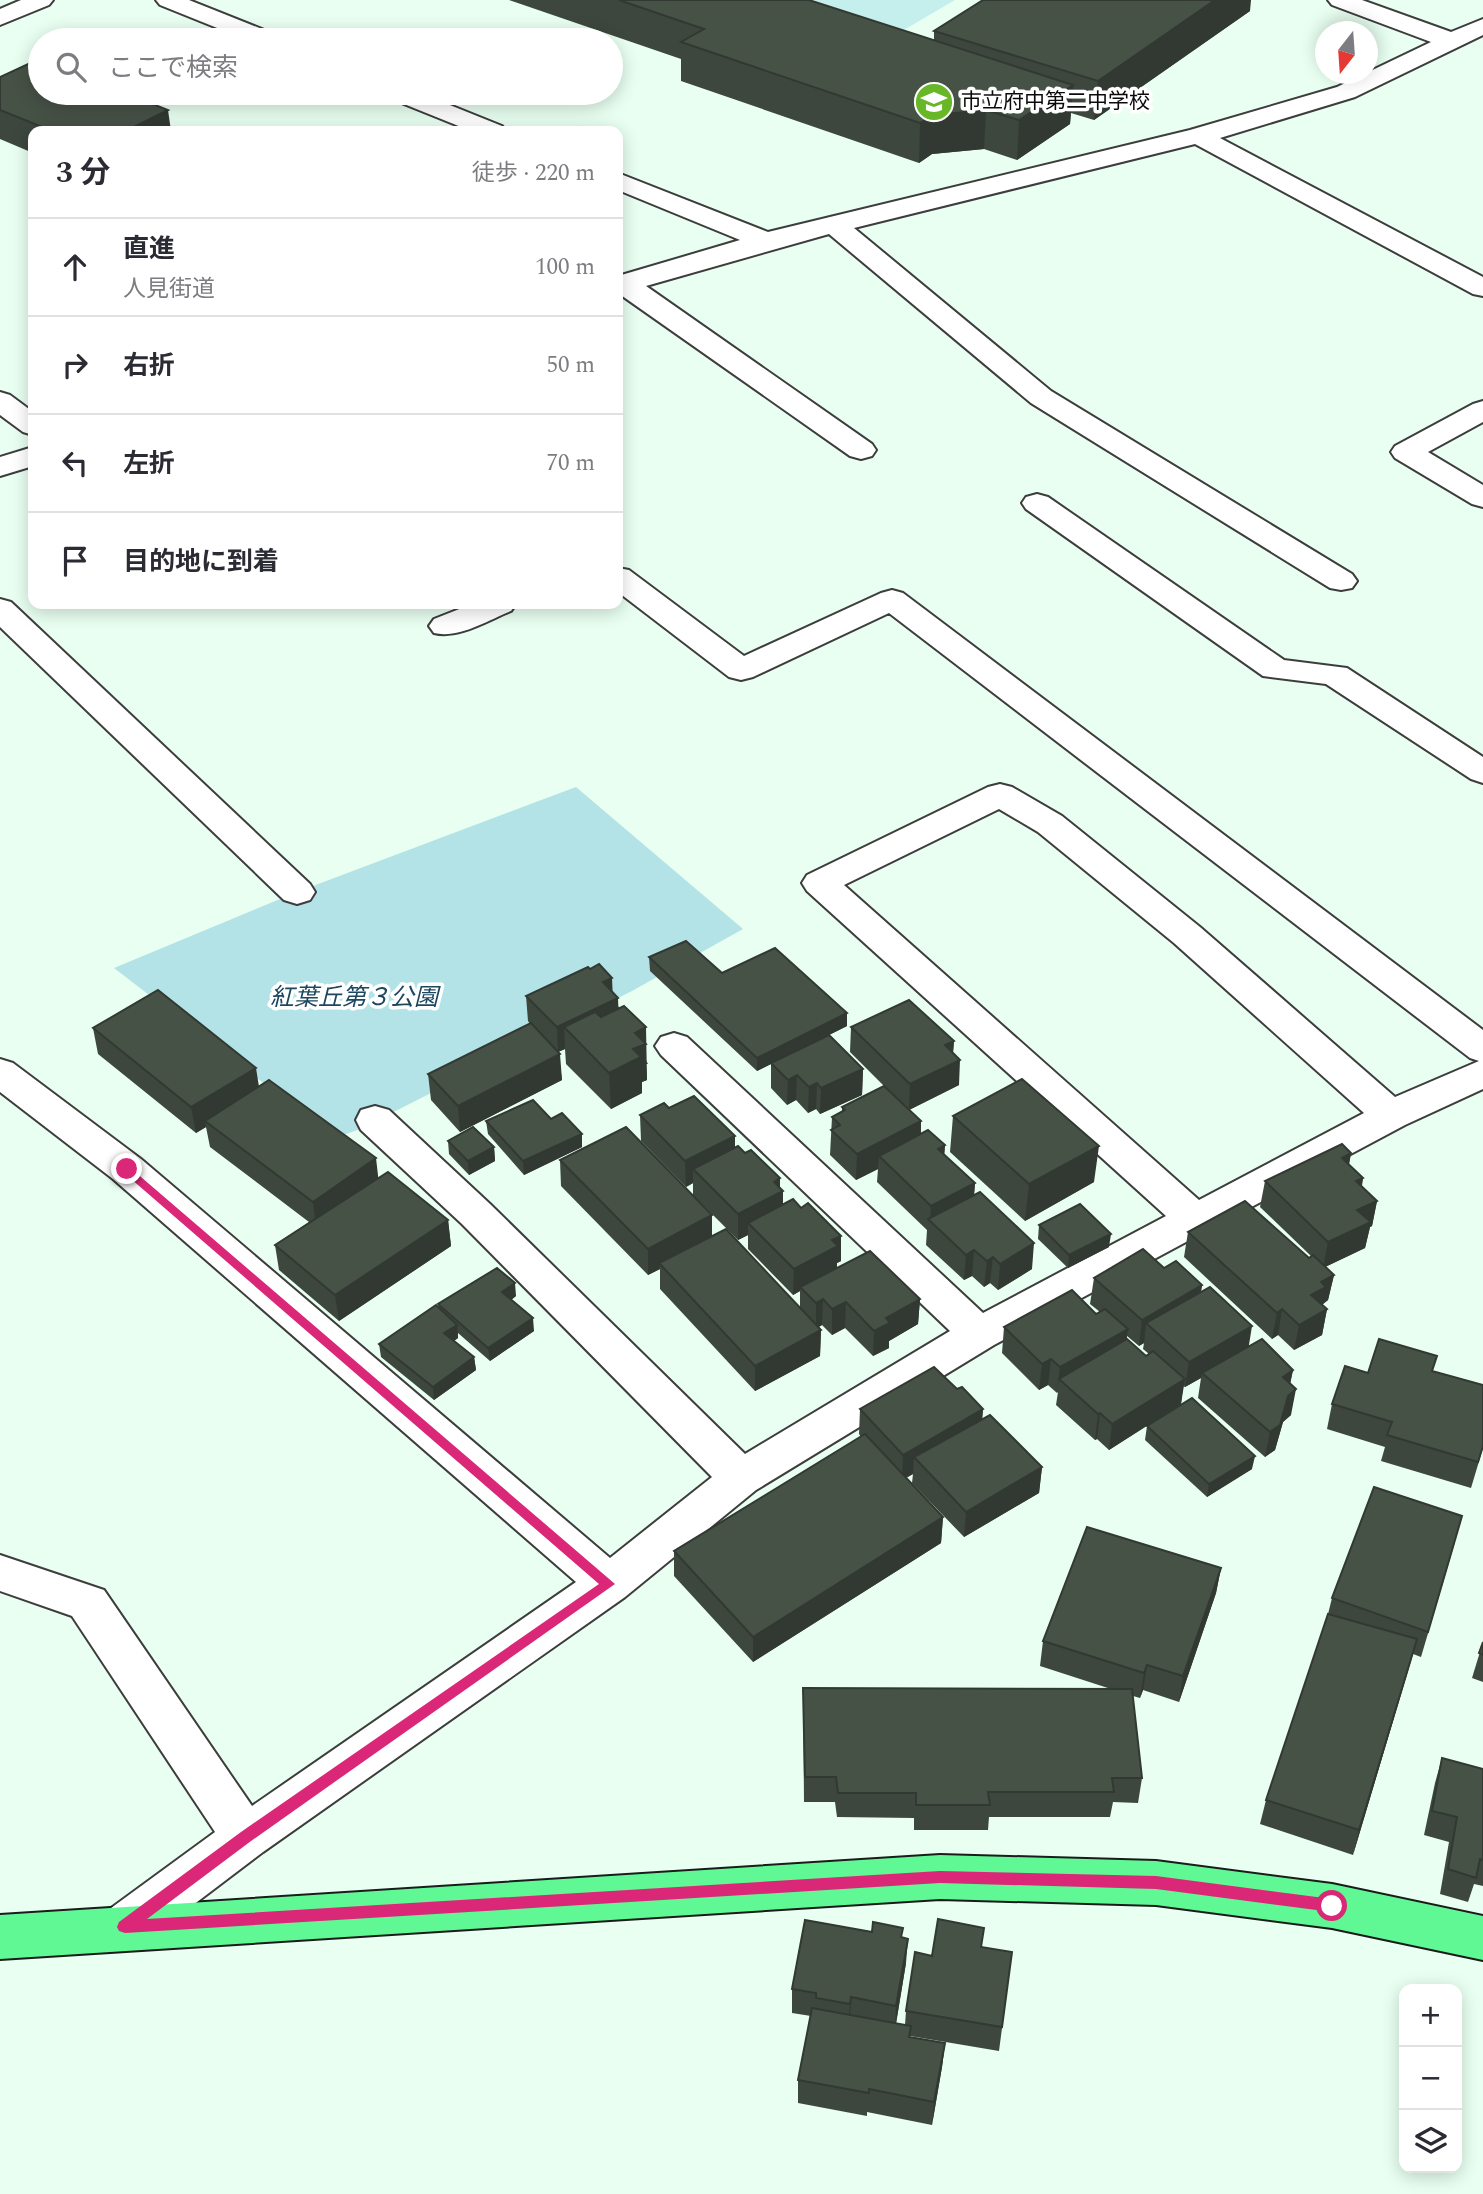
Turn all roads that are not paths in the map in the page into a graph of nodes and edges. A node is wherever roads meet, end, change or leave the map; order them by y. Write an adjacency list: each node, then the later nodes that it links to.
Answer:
1 (41, 0): 4 (street)
2 (168, 0): 6 (street)
3 (1340, 0): 7 (street)
4 (0, 18)
5 (1483, 26): 7 (street)
6 (238, 28)
7 (1452, 41): 10 (street)
8 (428, 105): 9 (street)
9 (480, 126)
10 (1198, 136): 12 (street); 16 (street)
11 (623, 183): 13 (street)
12 (835, 225): 13 (street); 26 (street)
13 (766, 241): 14 (street)
14 (623, 283)
15 (623, 285): 20 (street)
16 (1483, 288)
17 (0, 401): 19 (street)
18 (1483, 410): 23 (street)
19 (28, 422)
20 (861, 450)
21 (28, 458): 22 (street)
22 (0, 467)
23 (1483, 498)
24 (1037, 503): 30 (street)
25 (623, 581): 33 (street)
26 (1341, 581)
27 (0, 609): 31 (street)
28 (488, 609): 29 (street)
29 (445, 626)
30 (1483, 772)
31 (297, 892)
32 (674, 1046): 39 (street)
33 (1483, 1049)
34 (0, 1072): 42 (street)
35 (1483, 1073): 36 (street)
36 (1391, 1115): 38 (street); 38 (street)
37 (375, 1120): 40 (street)
38 (1197, 1221): 39 (street)
39 (979, 1334): 40 (street)
40 (741, 1478): 42 (street)
41 (0, 1573): 43 (street)
42 (608, 1584): 43 (street)
43 (246, 1837): 44 (street)
44 (125, 1927): 45 (main road); 46 (main road)
45 (0, 1937)
46 (1483, 1938)

